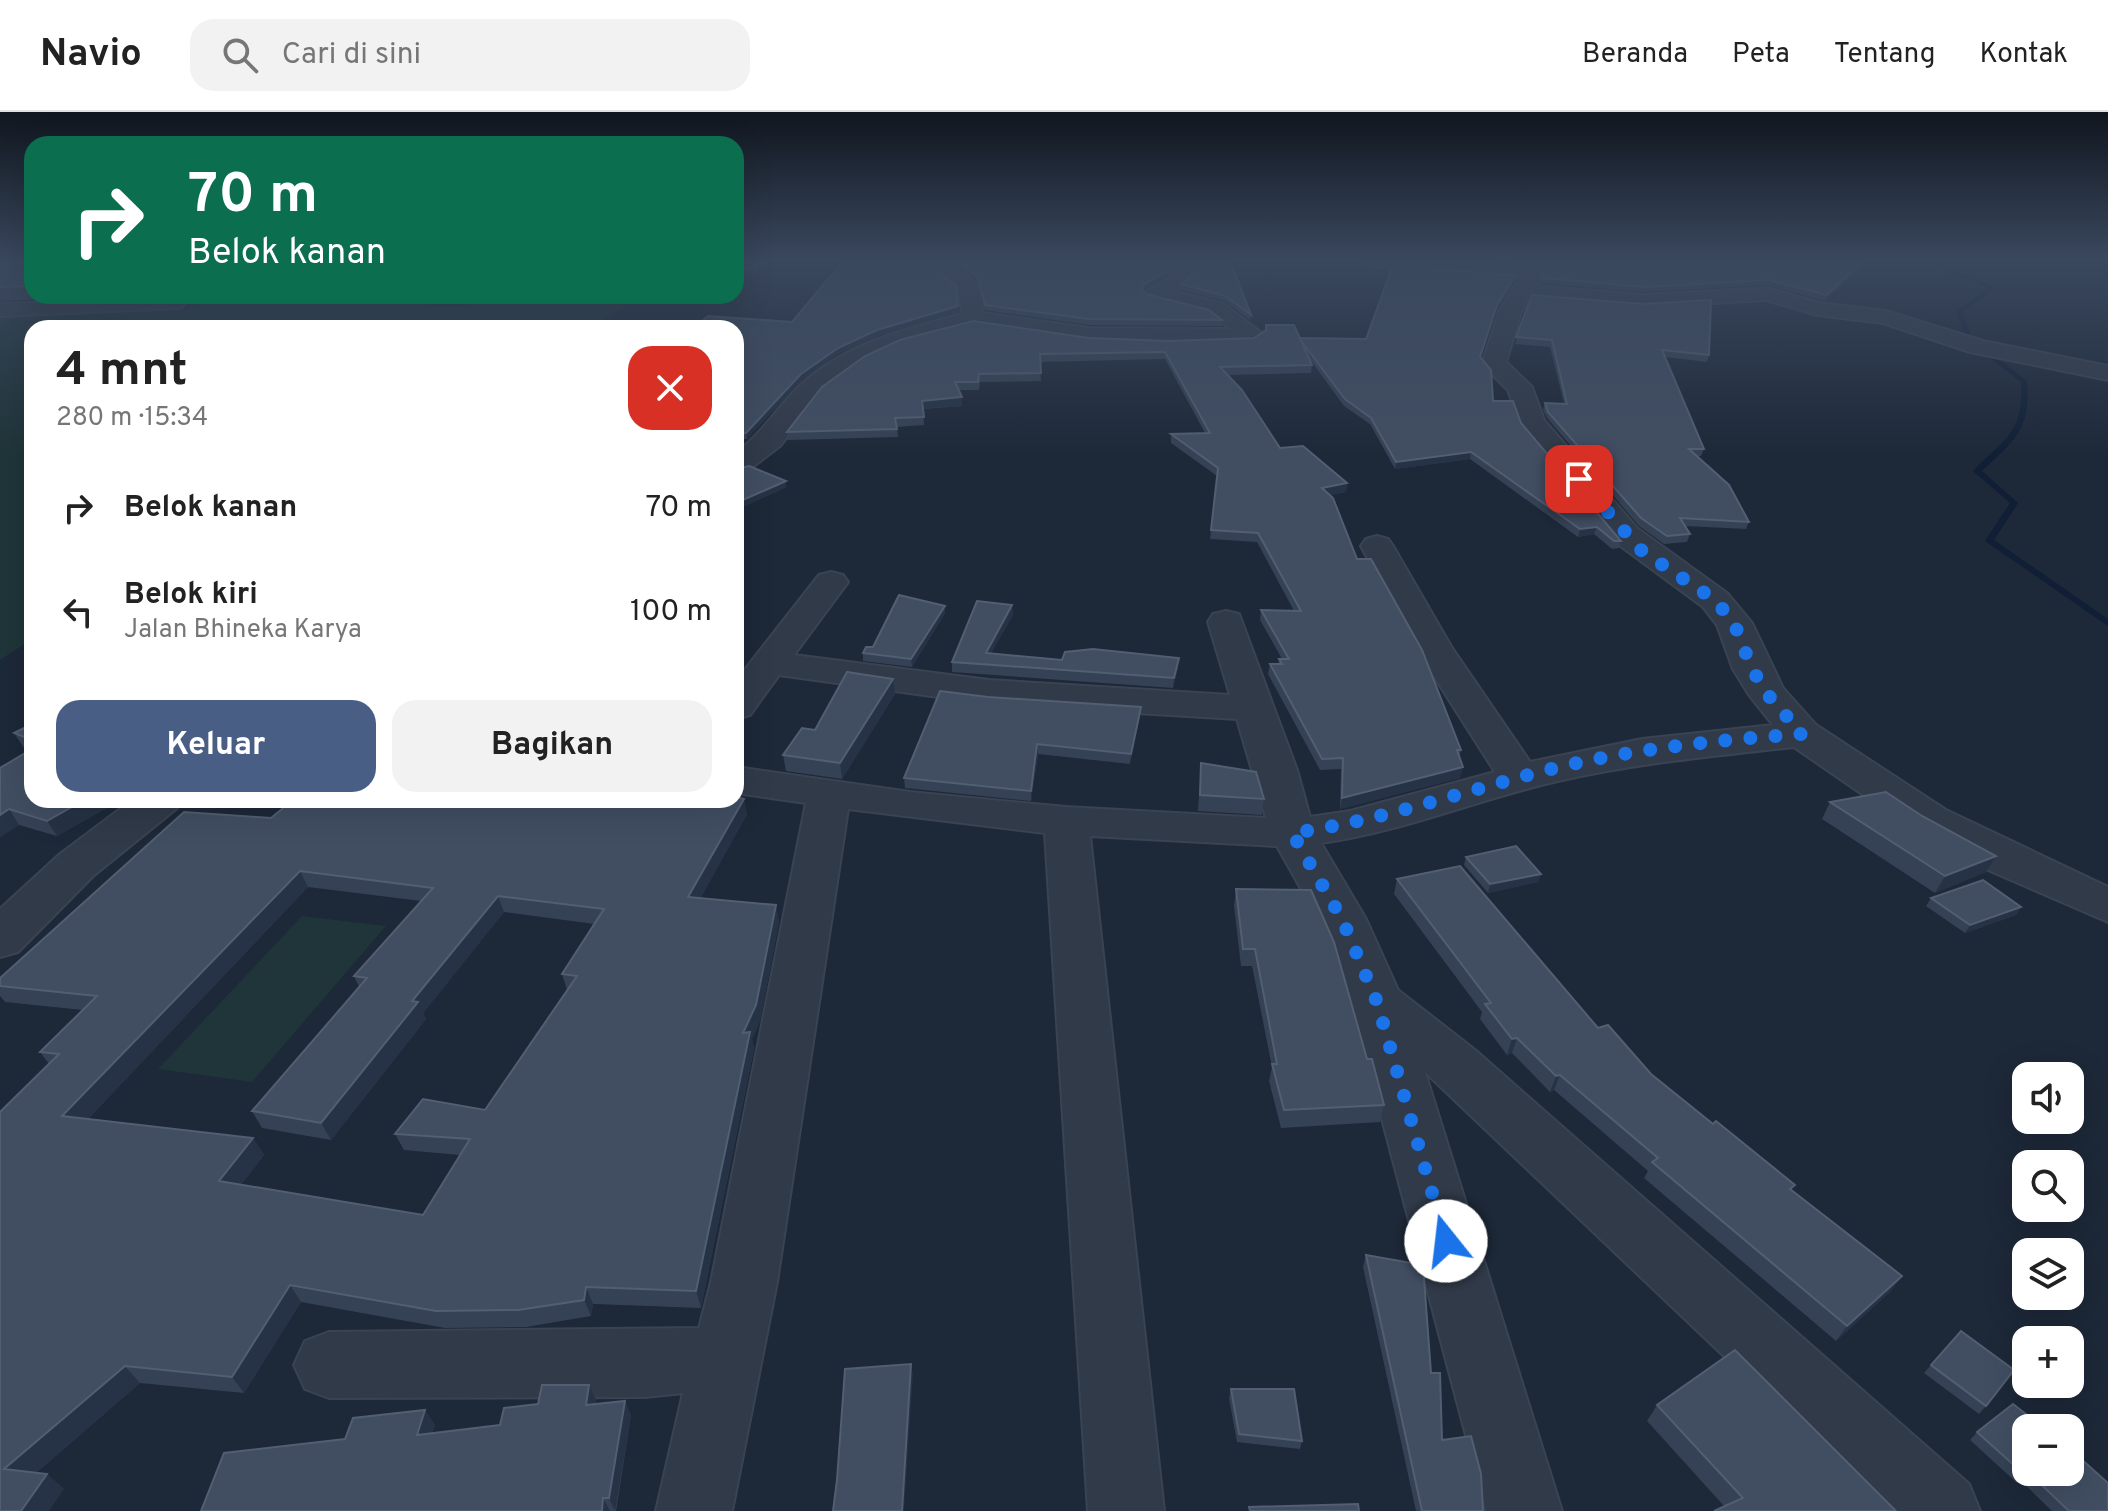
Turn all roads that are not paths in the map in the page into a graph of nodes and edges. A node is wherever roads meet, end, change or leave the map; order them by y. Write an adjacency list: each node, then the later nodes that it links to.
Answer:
1 (955, 325): 7 (street)
2 (1028, 325): 3 (street)
3 (1240, 325)
4 (1508, 325): 14 (street)
5 (1912, 325): 6 (street)
6 (2108, 373)
7 (744, 460)
8 (1377, 546): 15 (street)
9 (831, 582): 11 (street)
10 (1226, 622): 13 (street)
11 (769, 663): 12 (street); 13 (street)
12 (744, 696)
13 (1253, 708): 20 (street)
14 (1802, 734): 15 (street); 21 (street)
15 (1520, 778): 20 (street)
16 (744, 781): 17 (street)
17 (829, 794): 19 (street); 24 (street)
18 (149, 808): 22 (street)
19 (1066, 821): 20 (street); 27 (street)
20 (1292, 833): 23 (street)
21 (2108, 906)
22 (0, 940)
23 (1377, 1002): 28 (street); 29 (street)
24 (724, 1364): 25 (street); 26 (street)
25 (329, 1365)
26 (694, 1511)
27 (1126, 1511)
28 (1524, 1511)
29 (1942, 1511)

